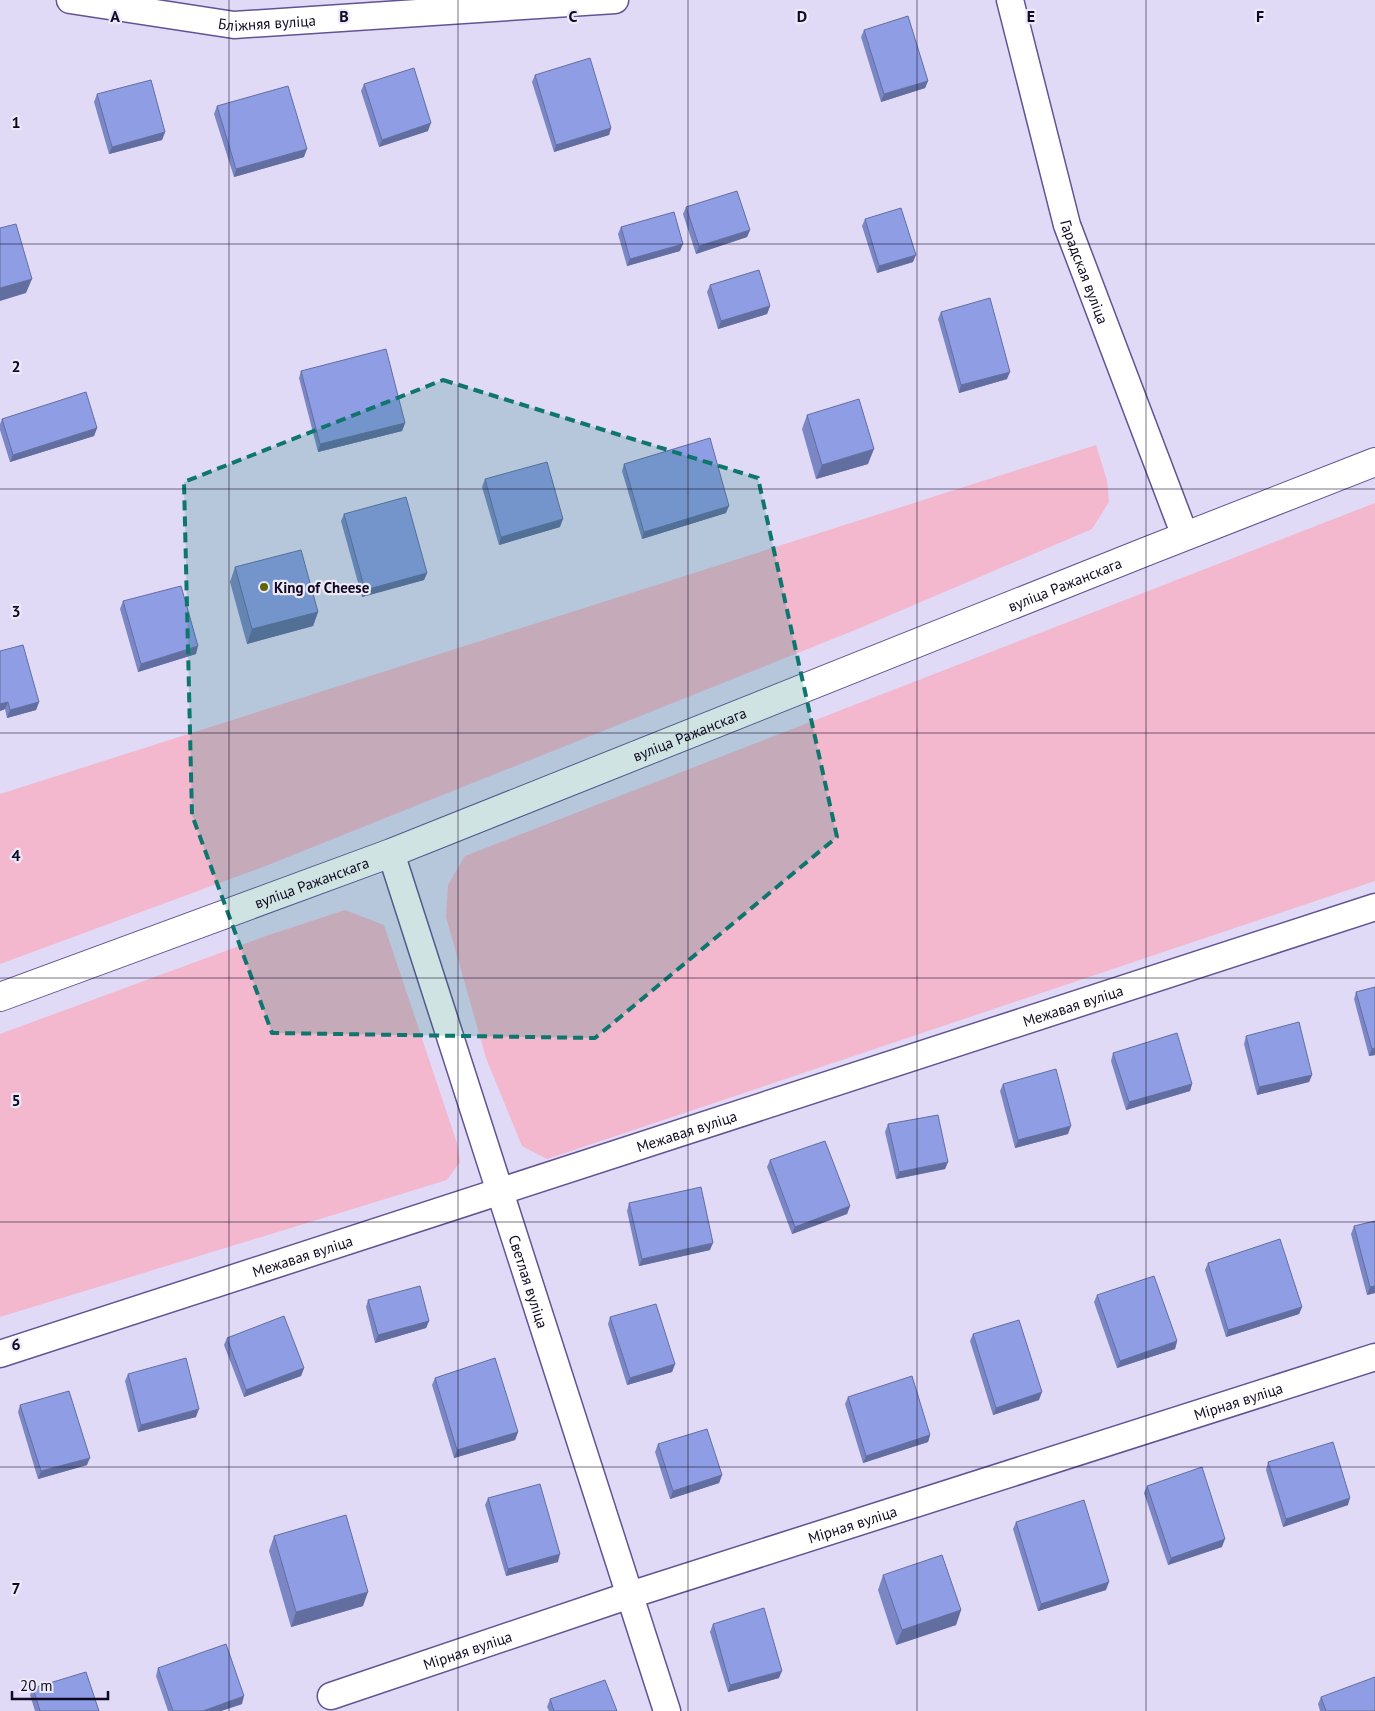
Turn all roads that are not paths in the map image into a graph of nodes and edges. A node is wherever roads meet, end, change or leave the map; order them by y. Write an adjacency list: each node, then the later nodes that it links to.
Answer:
1 (70, 0): 2 (street, Бліжняя вуліца)
2 (615, 0)
3 (1010, 0): 5 (street, Гарадская вуліца)
4 (1375, 462): 5 (street, вуліца Ражанскага)
5 (1185, 536): 6 (street, вуліца Ражанскага)
6 (391, 853): 8 (street, вуліца Ражанскага); 9 (street, Светлая вуліца)
7 (1375, 907): 9 (street, Межавая вуліца)
8 (0, 997)
9 (500, 1192): 10 (street, Межавая вуліца); 12 (street, Светлая вуліца)
10 (0, 1354)
11 (1375, 1357): 12 (street, Мірная вуліца)
12 (630, 1595): 13 (street, Мірная вуліца); 14 (street, Светлая вуліца)
13 (331, 1696)
14 (667, 1711)

